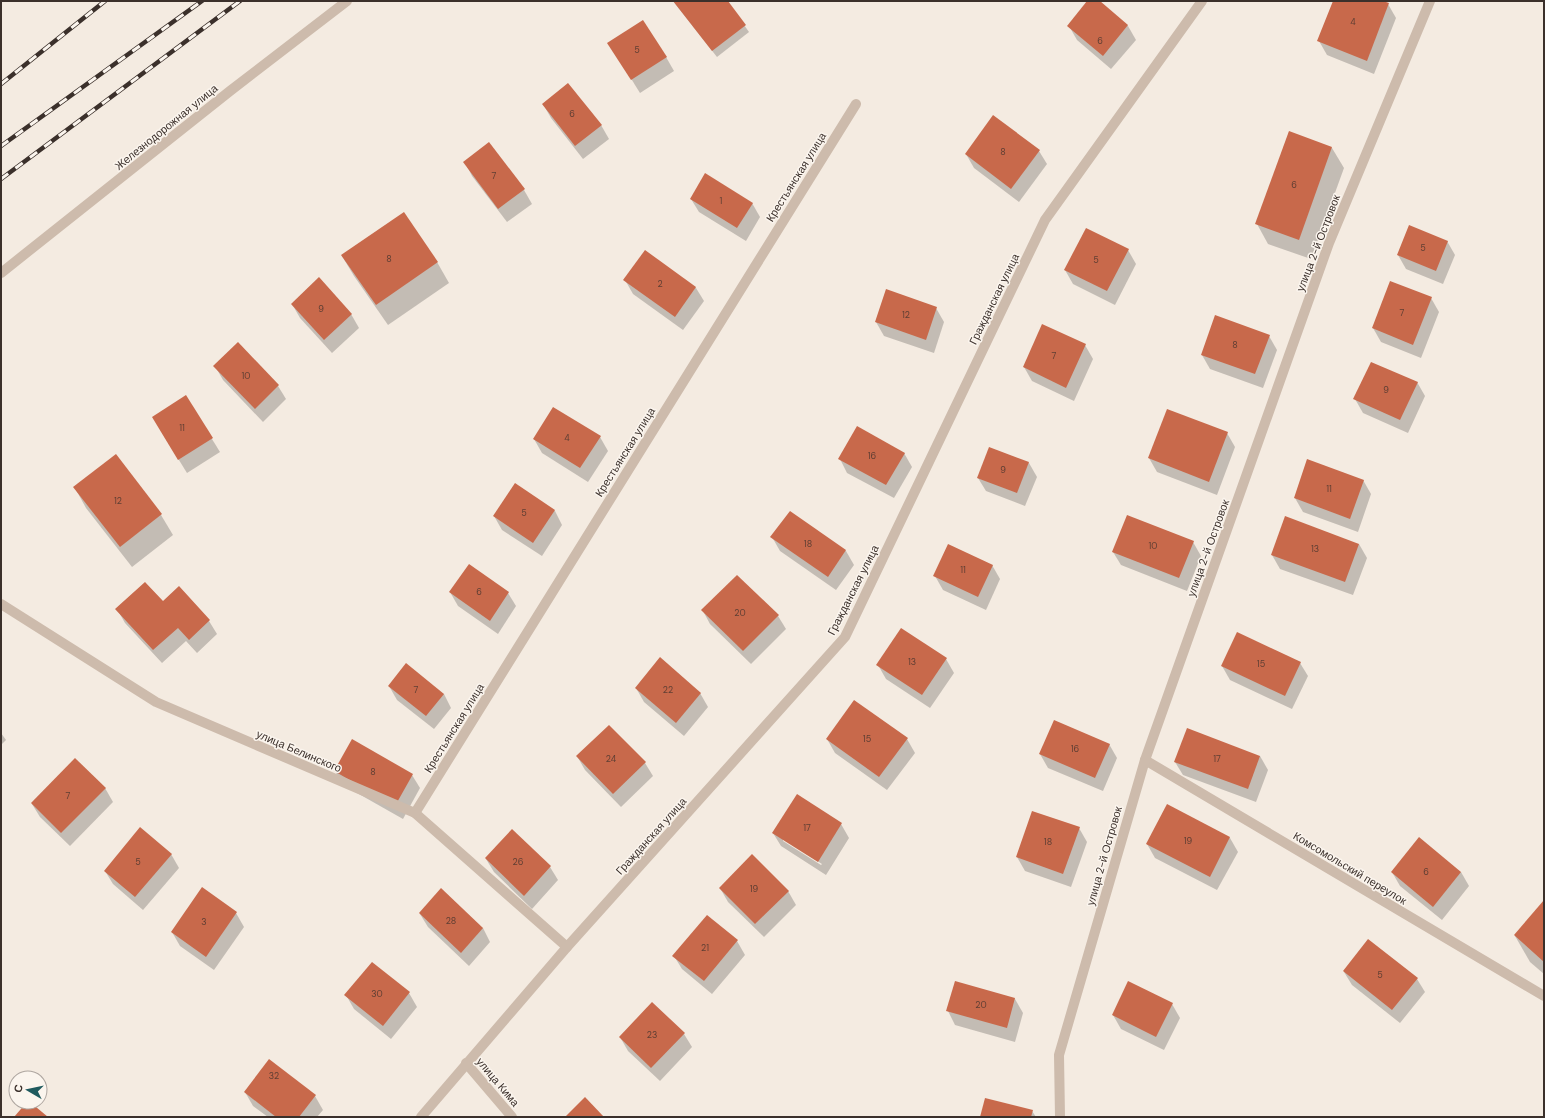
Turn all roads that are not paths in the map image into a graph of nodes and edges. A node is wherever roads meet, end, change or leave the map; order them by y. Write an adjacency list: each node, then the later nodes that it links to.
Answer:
1 (347, 1): 5 (street, Железнодорожная улица)
2 (1202, 1): 9 (street, Гражданская улица)
3 (1430, 1): 7 (street, улица 2-й Островок)
4 (856, 104): 8 (street, Крестьянская улица)
5 (1, 274)
6 (1, 604): 8 (street, улица Белинского)
7 (1145, 760): 10 (street, Комсомольский переулок); 14 (street, улица 2-й Островок)
8 (415, 813): 9 (street, улица Белинского)
9 (568, 947): 11 (street, Гражданская улица)
10 (1544, 996)
11 (466, 1063): 12 (street, Гражданская улица); 13 (street, улица Кима)
12 (421, 1117)
13 (512, 1117)
14 (1060, 1117)

